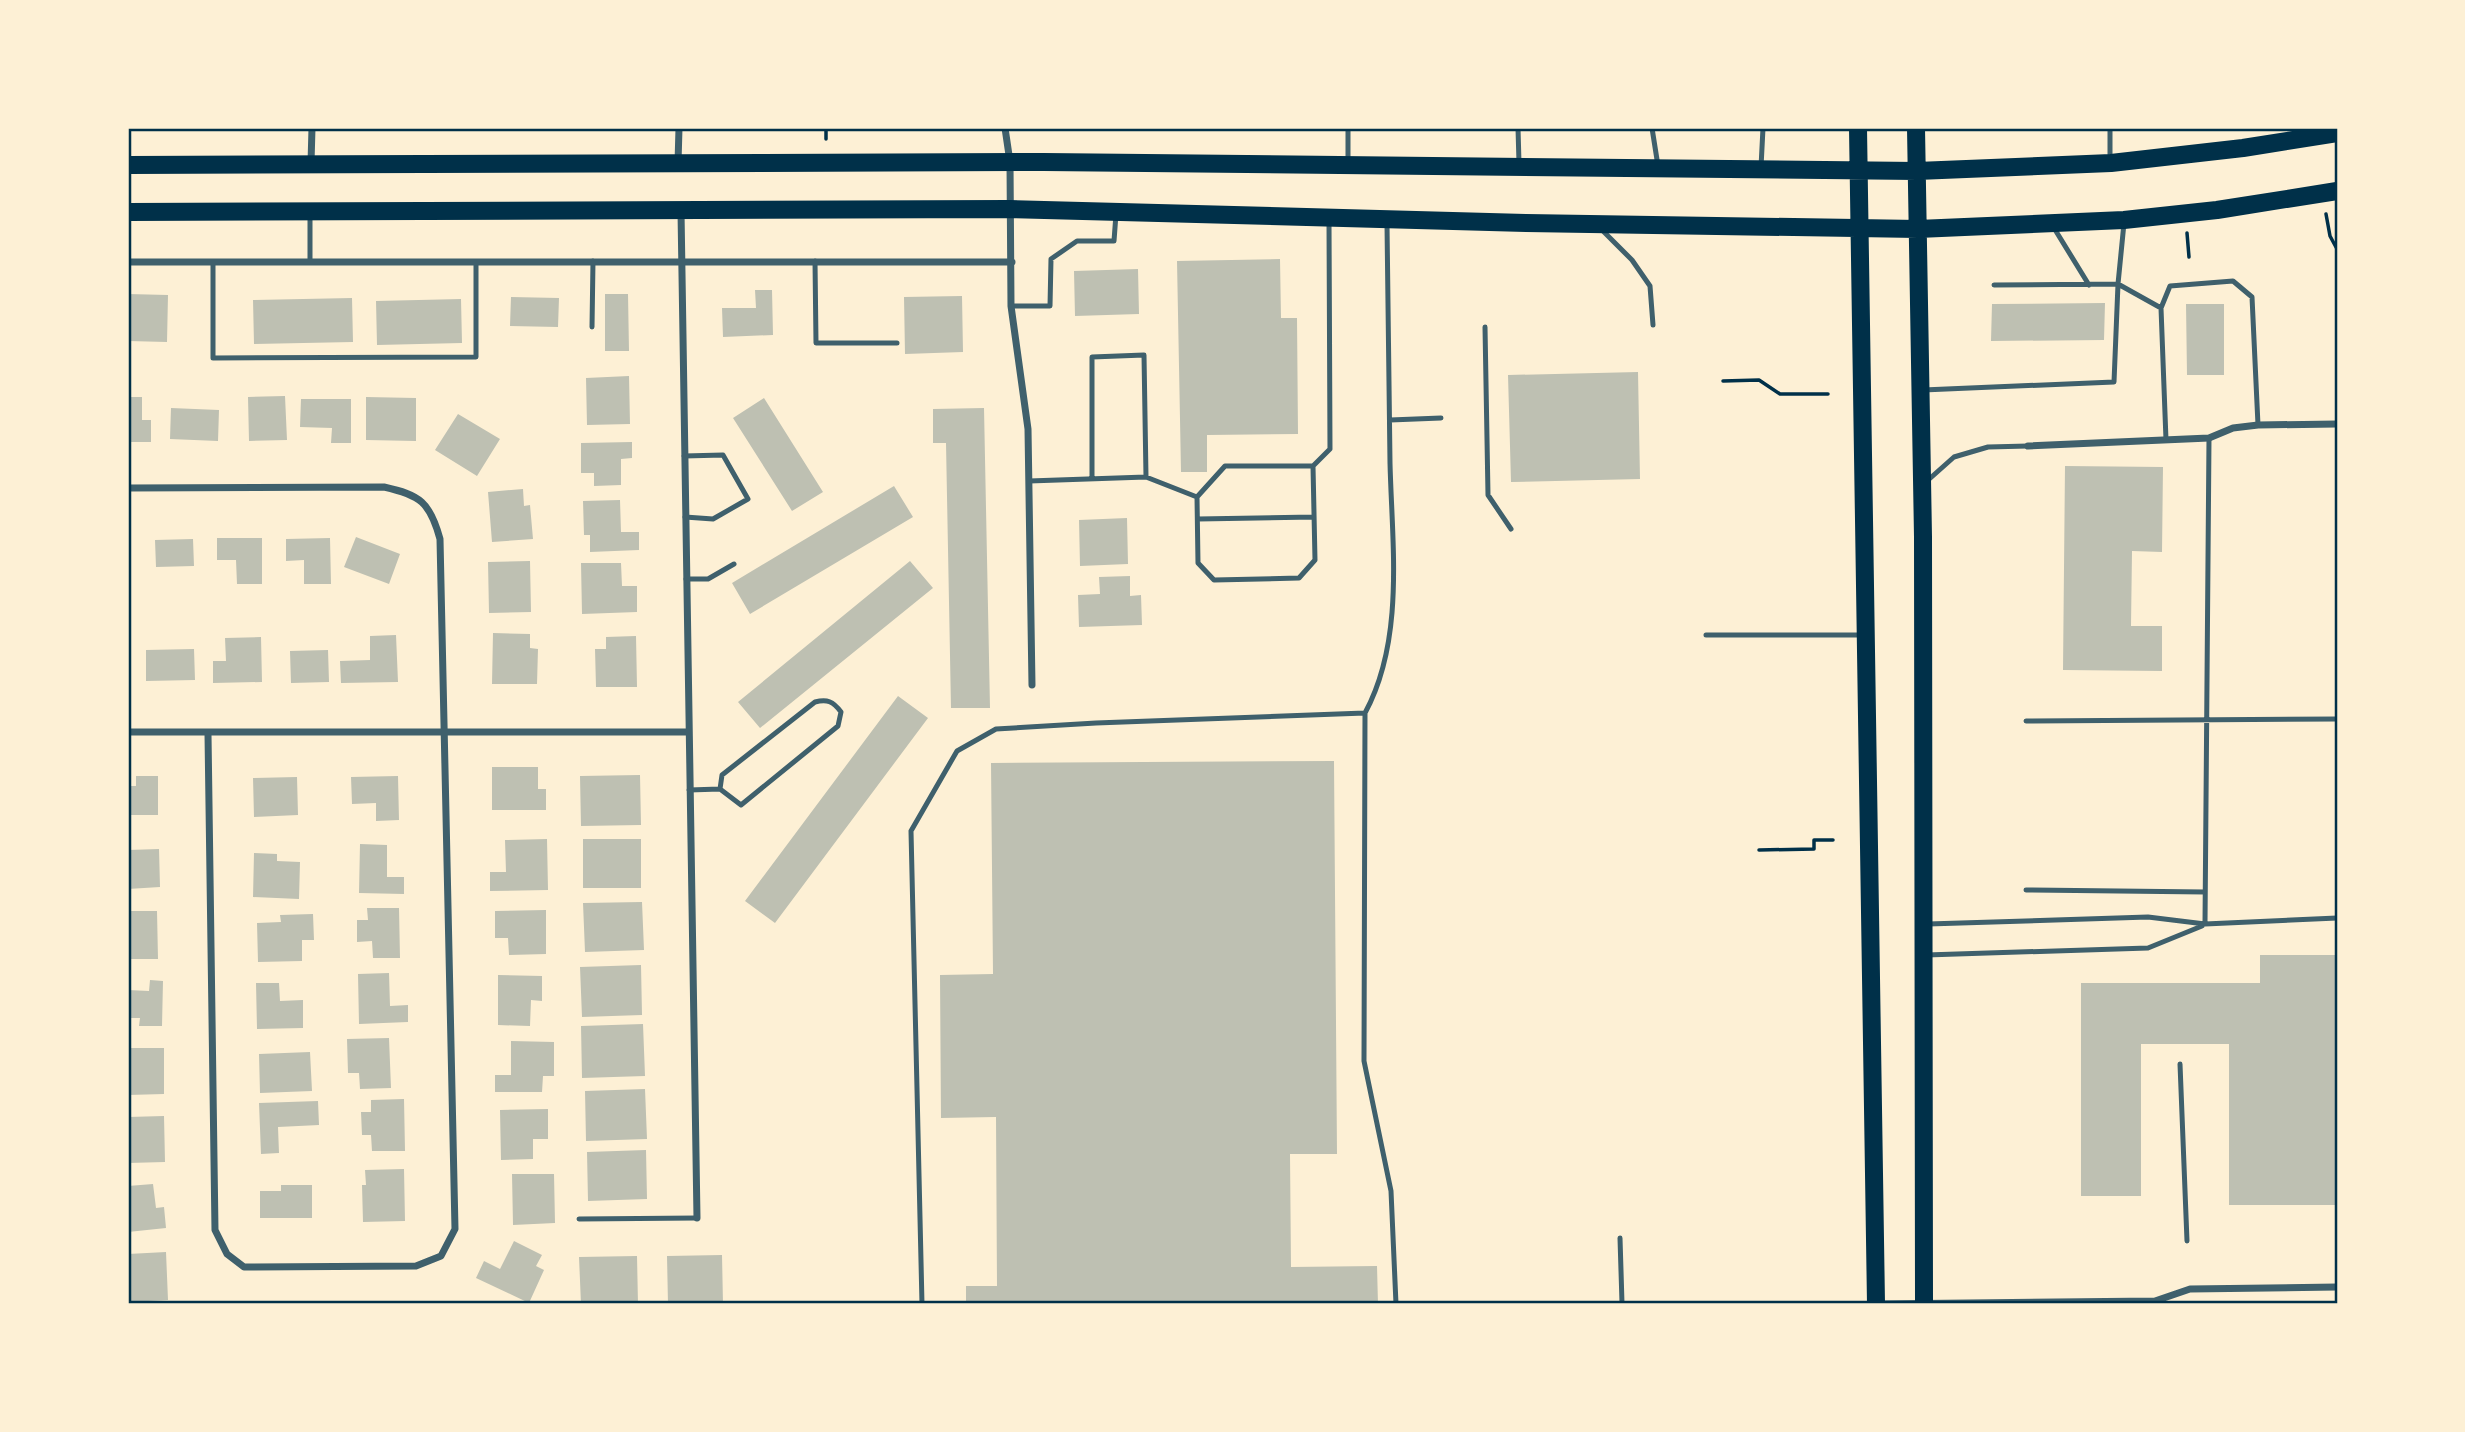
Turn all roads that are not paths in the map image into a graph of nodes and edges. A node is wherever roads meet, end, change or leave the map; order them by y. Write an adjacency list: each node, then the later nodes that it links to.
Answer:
1 (312, 128): 17 (street)
2 (679, 128): 18 (street)
3 (1005, 128): 13 (street)
4 (1348, 128): 14 (lane)
5 (1518, 128): 19 (lane)
6 (1652, 128): 20 (lane)
7 (1763, 128): 21 (lane)
8 (1858, 128): 22 (main road)
9 (1916, 128): 23 (main road)
10 (2110, 128): 15 (lane)
11 (2307, 133): 12 (main road); 15 (main road)
12 (2337, 133)
13 (1010, 162): 14 (main road); 18 (main road); 25 (street)
14 (1349, 163): 19 (main road)
15 (2110, 163): 23 (main road)
16 (128, 164): 17 (main road)
17 (311, 164): 18 (main road)
18 (678, 164)
19 (1519, 166): 20 (main road)
20 (1658, 169): 21 (main road)
21 (1761, 170): 22 (main road)
22 (1859, 171): 23 (main road); 36 (main road)
23 (1917, 171): 35 (main road)
24 (2337, 191): 32 (main road)
25 (1010, 209): 27 (main road); 29 (main road); 43 (street)
26 (310, 211): 27 (main road); 28 (main road); 38 (lane)
27 (681, 211): 37 (street)
28 (128, 212)
29 (1116, 212): 30 (main road); 48 (lane)
30 (1329, 218): 31 (main road); 63 (lane)
31 (1387, 219): 33 (main road); 56 (lane)
32 (2124, 220): 34 (main road); 47 (lane)
33 (1596, 224): 36 (main road); 50 (lane)
34 (2052, 224): 35 (main road); 46 (lane)
35 (1918, 229): 36 (main road); 54 (main road)
36 (1861, 230): 77 (main road)
37 (681, 260): 39 (street); 40 (street); 62 (street)
38 (310, 261): 42 (street); 44 (street)
39 (593, 261): 42 (street); 51 (lane)
40 (815, 261): 43 (street); 53 (lane)
41 (128, 262): 44 (street)
42 (476, 262): 44 (lane)
43 (1012, 262): 48 (street)
44 (213, 263)
45 (1994, 285): 46 (lane)
46 (2089, 285): 47 (lane)
47 (2118, 285): 49 (lane); 54 (lane)
48 (1011, 306): 66 (street)
49 (2161, 308): 58 (lane); 60 (lane)
50 (1653, 325)
51 (592, 327)
52 (1485, 327): 73 (lane)
53 (897, 343)
54 (1920, 390): 67 (main road)
55 (1441, 418): 56 (lane)
56 (1390, 420): 79 (lane)
57 (2337, 424): 58 (street)
58 (2259, 425): 59 (street)
59 (2209, 438): 60 (street); 80 (lane)
60 (2166, 440): 61 (street)
61 (2028, 446): 67 (lane)
62 (684, 456): 70 (street); 70 (lane)
63 (1313, 467): 69 (lane); 71 (lane)
64 (1146, 477): 65 (lane); 65 (lane); 69 (lane)
65 (1092, 479): 66 (lane)
66 (1029, 481): 78 (street)
67 (1922, 485): 92 (main road)
68 (128, 488): 84 (street)
69 (1198, 497): 72 (lane)
70 (685, 517): 75 (street)
71 (1314, 517): 72 (lane); 72 (lane)
72 (1198, 520)
73 (1511, 528)
74 (734, 564): 75 (lane)
75 (686, 579): 85 (street)
76 (1706, 635): 77 (lane)
77 (1866, 635): 106 (main road)
78 (1032, 685)
79 (1364, 713): 103 (lane); 104 (lane)
80 (2206, 719): 81 (lane); 82 (lane); 90 (lane)
81 (2337, 719)
82 (2026, 721)
83 (128, 732): 86 (street)
84 (445, 732): 85 (street); 86 (street); 86 (street)
85 (689, 732): 88 (street)
86 (208, 734)
87 (720, 789): 87 (lane); 88 (lane)
88 (689, 790): 96 (street)
89 (2026, 890): 90 (lane)
90 (2205, 892): 93 (lane)
91 (2337, 918): 93 (lane)
92 (1923, 924): 93 (lane); 94 (main road)
93 (2205, 924): 94 (lane)
94 (1923, 955): 107 (main road)
95 (2180, 1064): 99 (lane)
96 (697, 1218): 97 (lane)
97 (579, 1219)
98 (1620, 1238): 102 (lane)
99 (2187, 1241)
100 (2337, 1287): 101 (street)
101 (2155, 1301): 107 (street); 108 (street)
102 (1622, 1303)
103 (922, 1304)
104 (1396, 1304)
105 (1750, 1304): 106 (lane)
106 (1875, 1304): 107 (street)
107 (1924, 1304)
108 (2164, 1304)

